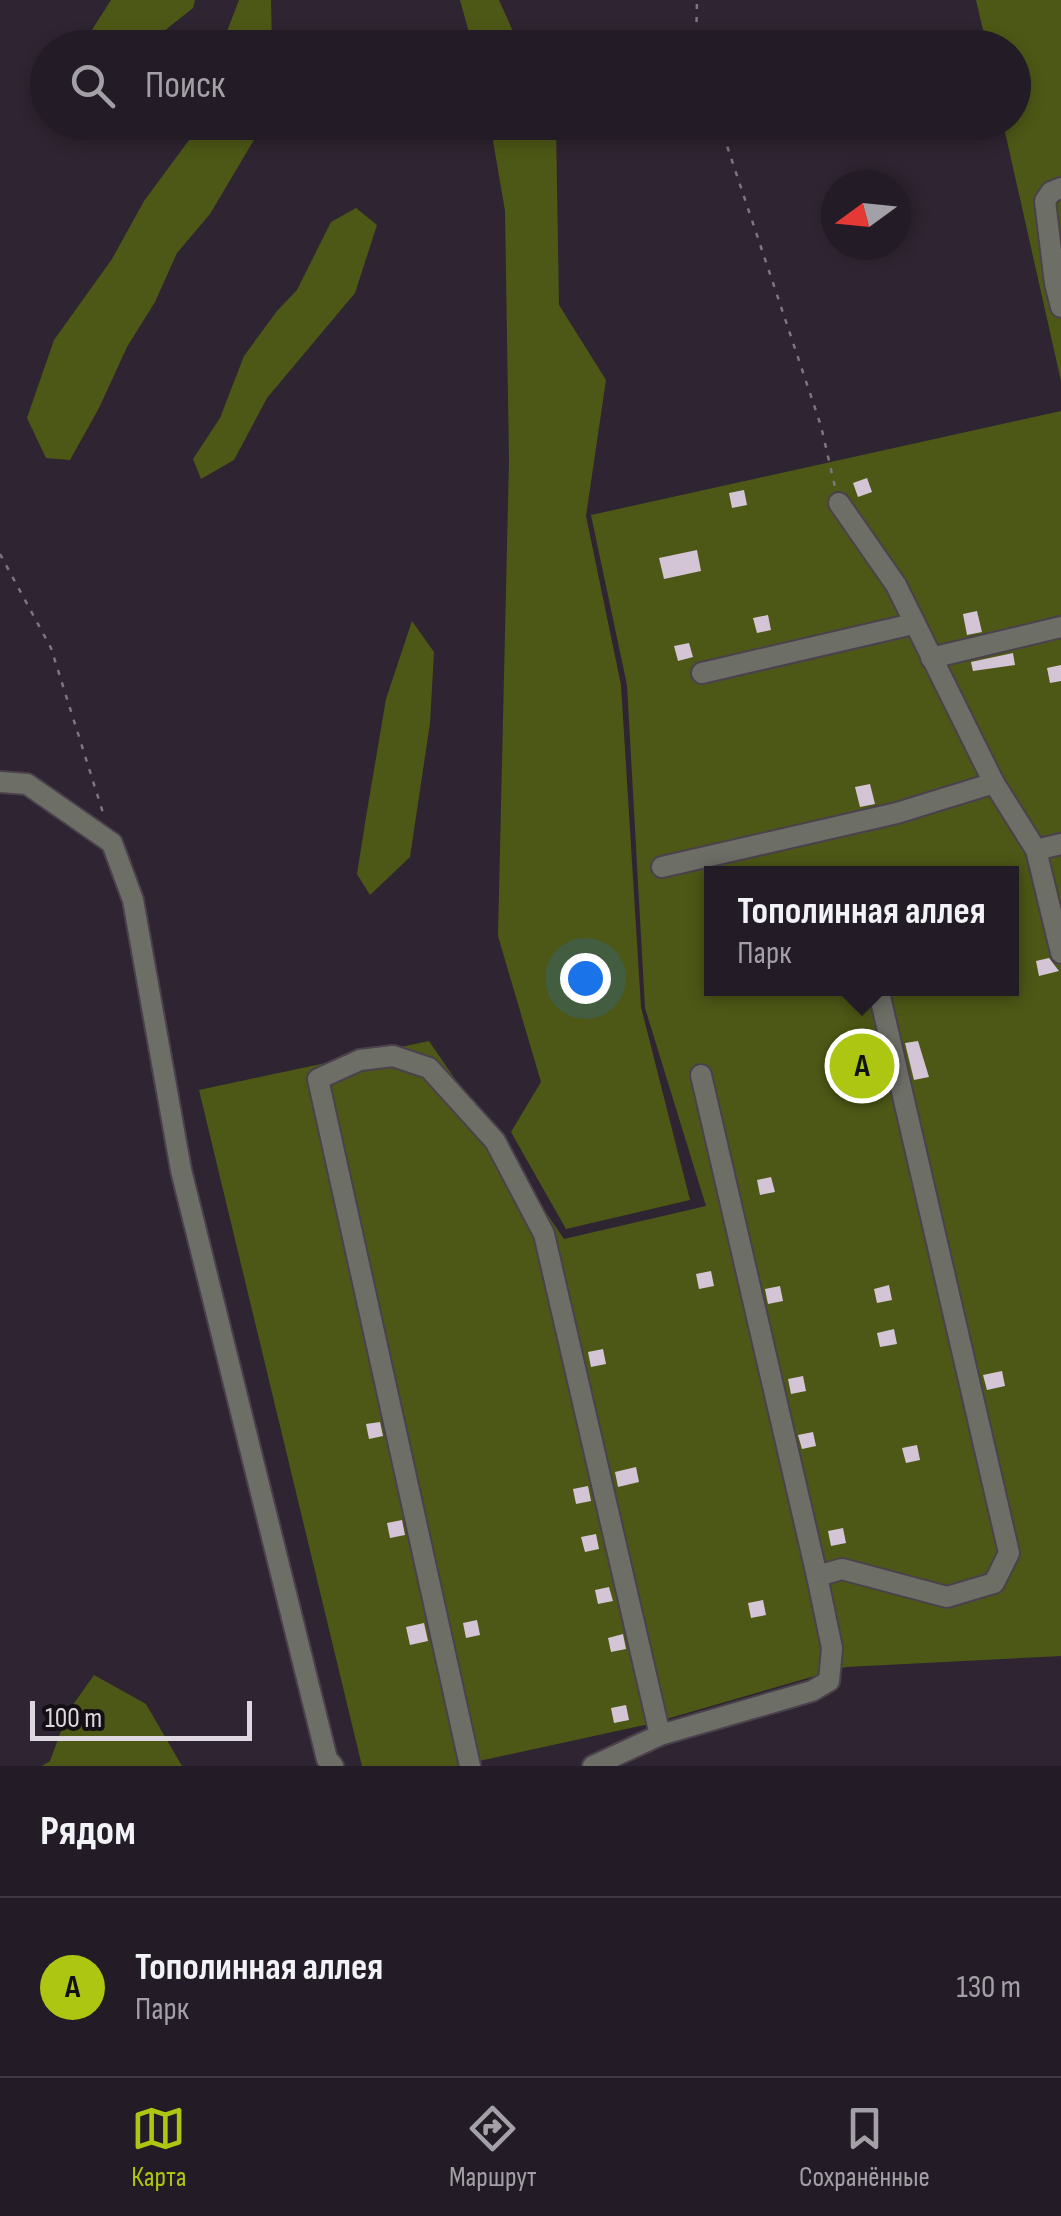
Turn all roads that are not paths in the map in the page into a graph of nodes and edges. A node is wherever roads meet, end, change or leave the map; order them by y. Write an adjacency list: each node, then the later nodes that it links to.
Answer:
1 (1061, 188): 2 (lane)
2 (1061, 307)
3 (839, 503): 4 (lane)
4 (913, 624): 6 (lane); 7 (lane)
5 (1061, 627): 6 (lane)
6 (931, 658): 9 (lane)
7 (702, 673)
8 (0, 782): 18 (lane)
9 (994, 783): 11 (lane); 12 (lane)
10 (1061, 844): 11 (lane)
11 (1036, 850): 13 (lane)
12 (662, 867)
13 (1061, 953)
14 (880, 996): 16 (lane)
15 (702, 1076): 16 (lane)
16 (818, 1576): 17 (lane)
17 (660, 1735): 19 (lane); 20 (lane)
18 (333, 1766)
19 (470, 1766)
20 (593, 1766)

